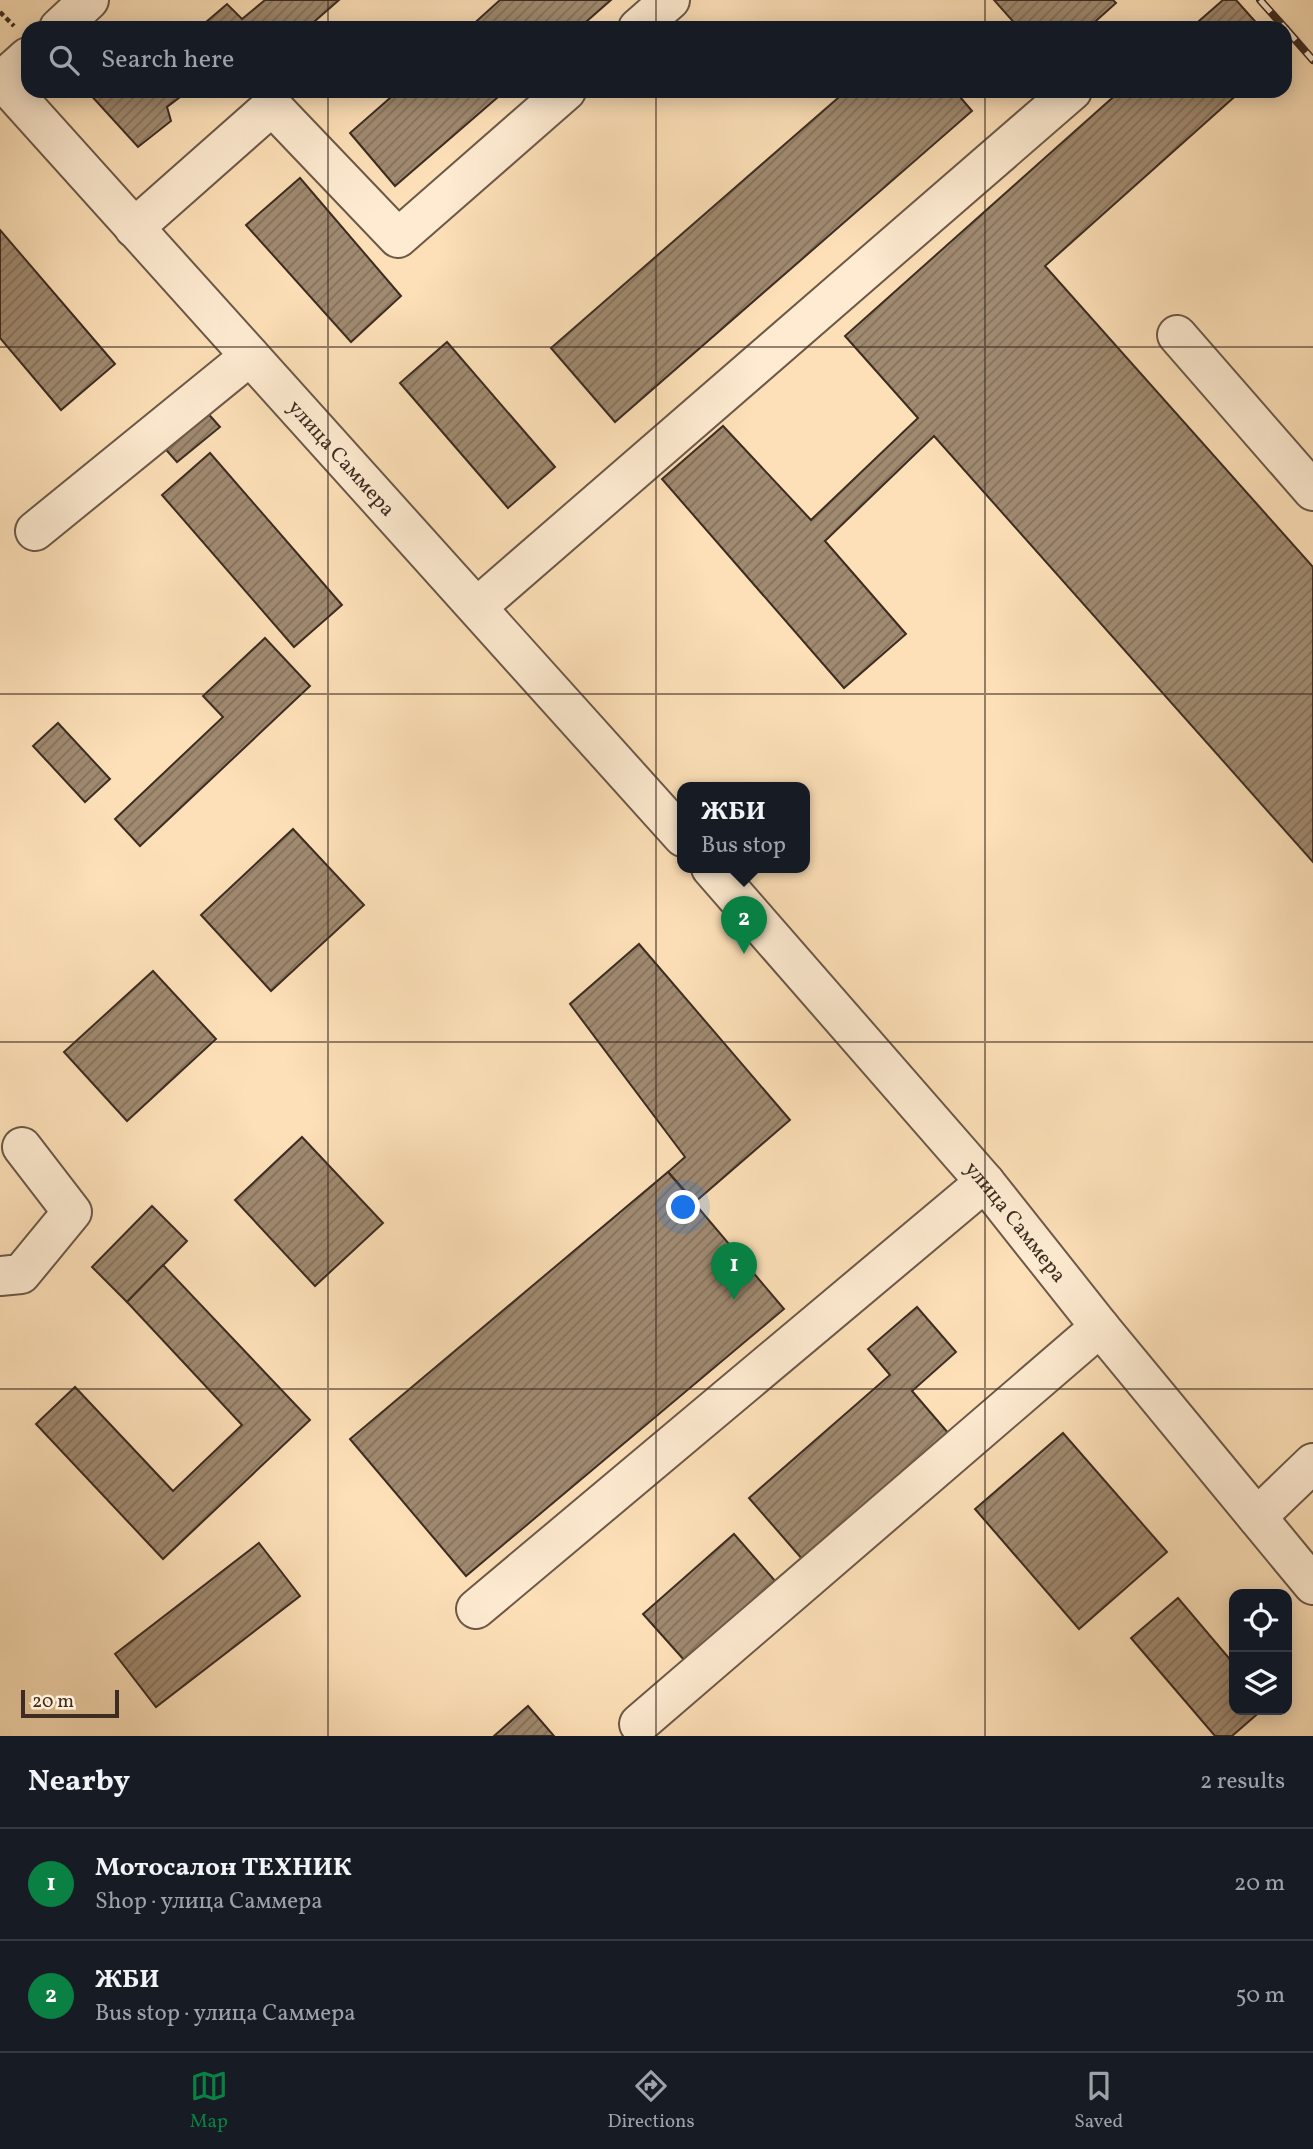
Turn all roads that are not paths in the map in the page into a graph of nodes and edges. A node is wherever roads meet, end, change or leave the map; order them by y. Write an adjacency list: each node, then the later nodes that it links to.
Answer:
1 (89, 0): 3 (street)
2 (670, 0): 4 (street)
3 (66, 21)
4 (646, 21)
5 (7, 74): 6 (street, улица Саммера)
6 (21, 91)
7 (27, 98): 10 (street, улица Саммера)
8 (558, 98): 10 (street)
9 (1064, 98): 15 (street)
10 (134, 228): 12 (street, улица Саммера)
11 (1177, 335): 13 (street)
12 (250, 356): 14 (street); 15 (street, улица Саммера)
13 (1313, 491)
14 (35, 531)
15 (477, 607): 16 (street, улица Саммера)
16 (677, 829)
17 (715, 873): 19 (street, улица Саммера)
18 (22, 1147): 20 (street)
19 (985, 1182): 21 (street, улица Саммера); 25 (street)
20 (0, 1276)
21 (1100, 1327): 23 (street, улица Саммера); 26 (street)
22 (1313, 1463): 23 (street)
23 (1257, 1517): 24 (street, улица Саммера)
24 (1313, 1585)
25 (476, 1609)
26 (639, 1724)

